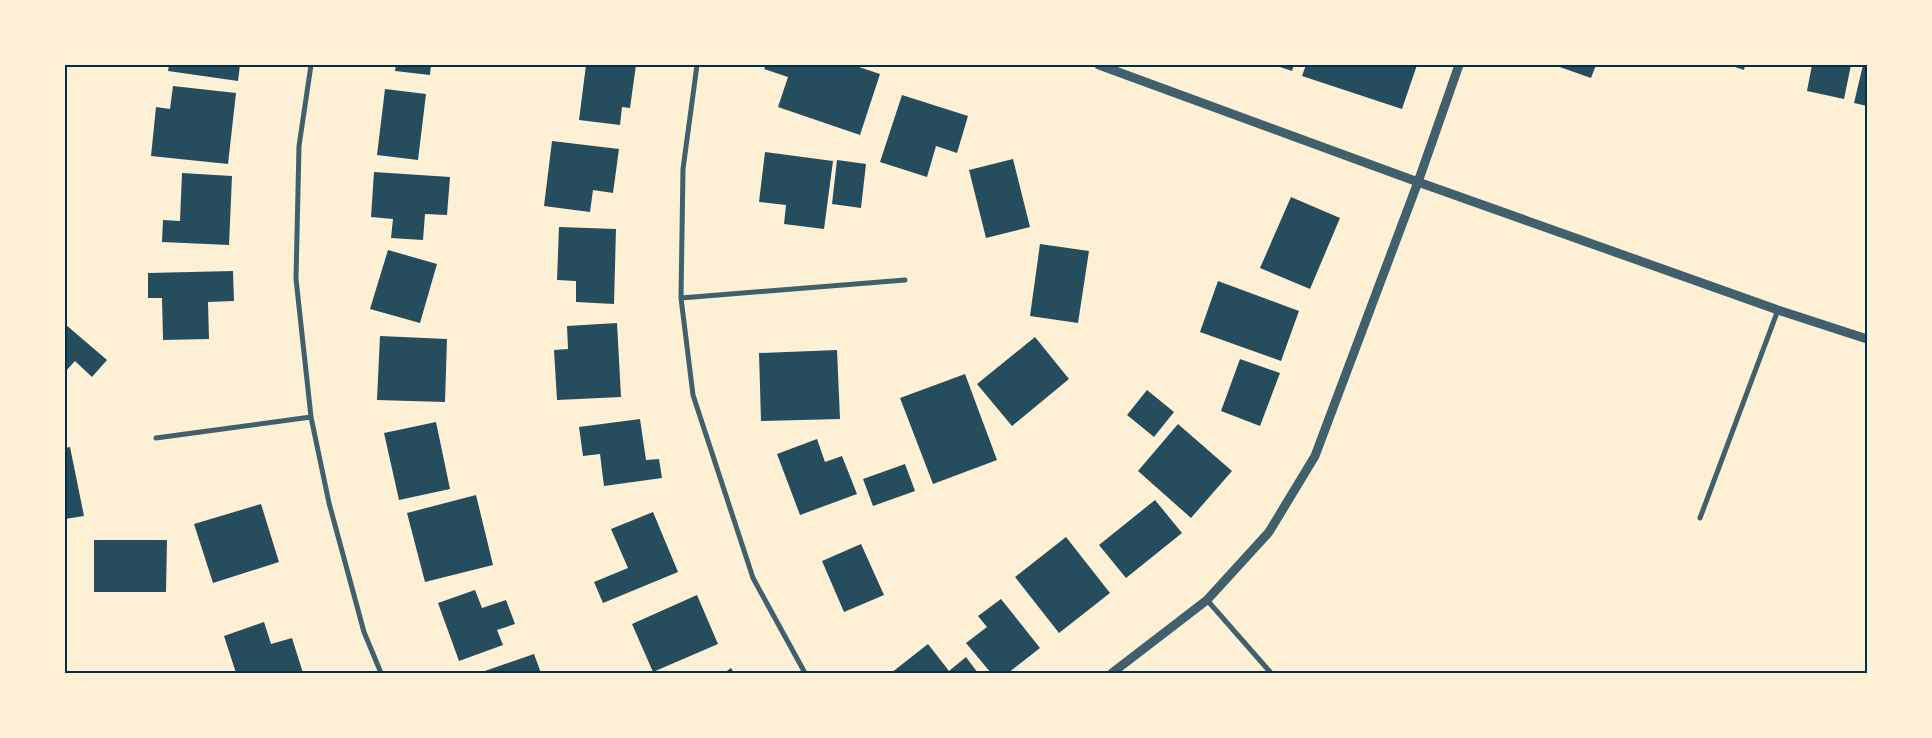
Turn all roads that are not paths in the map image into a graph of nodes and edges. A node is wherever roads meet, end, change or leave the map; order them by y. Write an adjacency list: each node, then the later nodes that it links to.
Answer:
1 (311, 65): 10 (street)
2 (697, 65): 7 (street)
3 (1098, 65): 5 (street)
4 (1459, 65): 5 (street)
5 (1418, 182): 8 (street); 13 (street)
6 (905, 280): 7 (street)
7 (681, 298): 15 (street)
8 (1778, 310): 9 (street); 12 (street)
9 (1867, 338)
10 (311, 417): 11 (street); 14 (street)
11 (156, 438)
12 (1700, 518)
13 (1207, 600): 16 (street); 17 (street)
14 (381, 673)
15 (805, 673)
16 (1112, 673)
17 (1271, 673)

